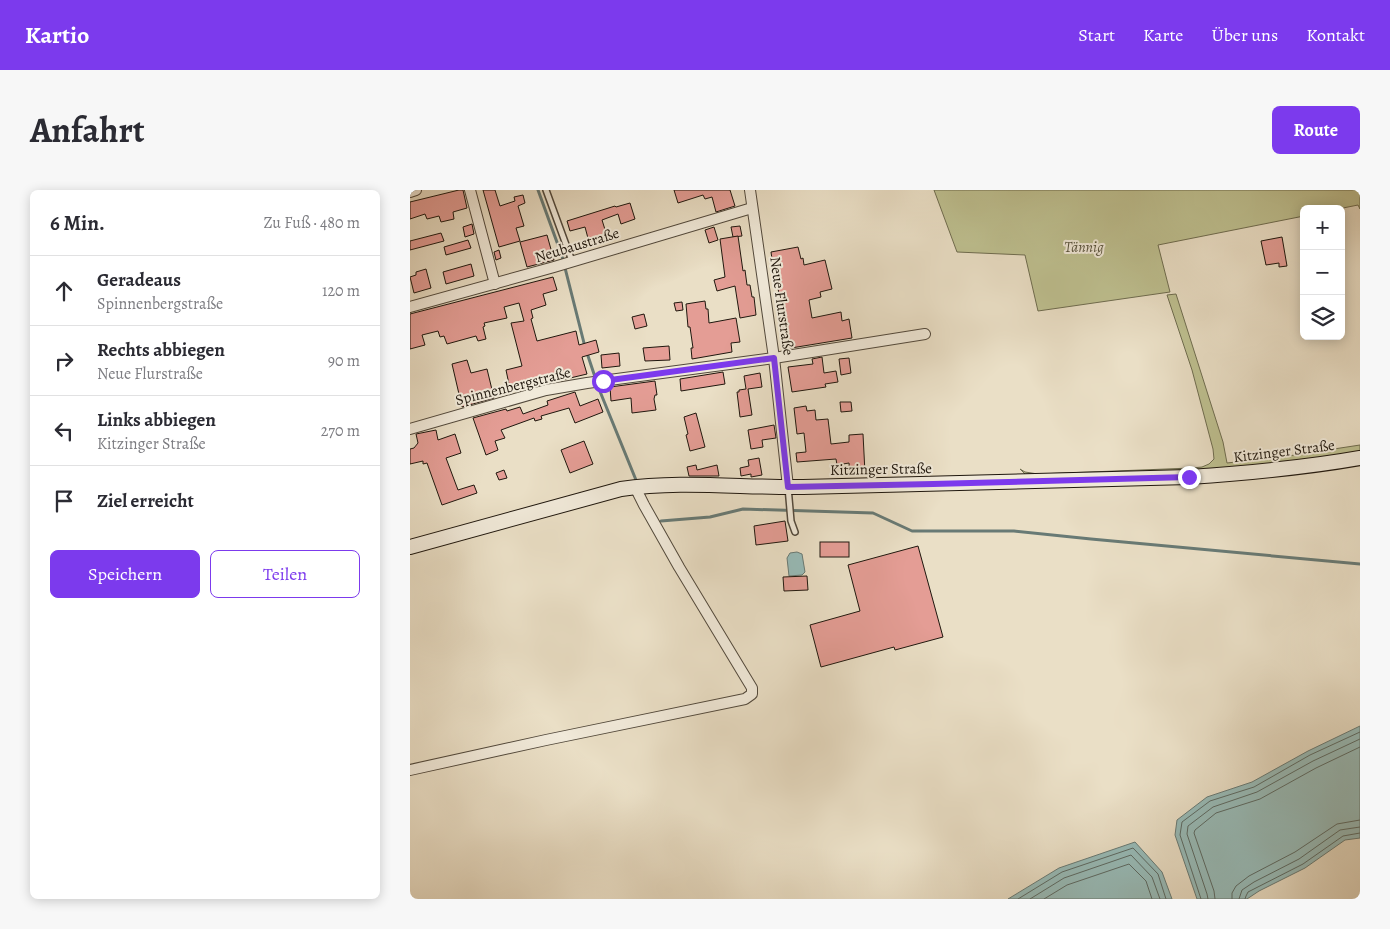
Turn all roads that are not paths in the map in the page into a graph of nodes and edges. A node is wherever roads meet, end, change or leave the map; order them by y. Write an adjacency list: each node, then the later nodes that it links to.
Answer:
1 (416, 190): 5 (street)
2 (470, 190): 8 (street)
3 (546, 190): 7 (lane)
4 (750, 190): 6 (street, Neue Flurstraße)
5 (410, 192)
6 (752, 208): 7 (street, Neubaustraße); 11 (street, Neue Flurstraße)
7 (572, 262): 8 (street, Neubaustraße)
8 (495, 284): 9 (street, Neubaustraße)
9 (410, 307)
10 (925, 334): 11 (street, Spinnenbergstraße)
11 (774, 358): 12 (street, Spinnenbergstraße); 15 (street, Neue Flurstraße)
12 (410, 429)
13 (1360, 458): 15 (street, Kitzinger Straße)
14 (635, 487): 15 (street, Kitzinger Straße); 17 (street, Kitzinger Straße); 18 (street)
15 (789, 492): 16 (lane)
16 (795, 532)
17 (410, 547)
18 (410, 770)

